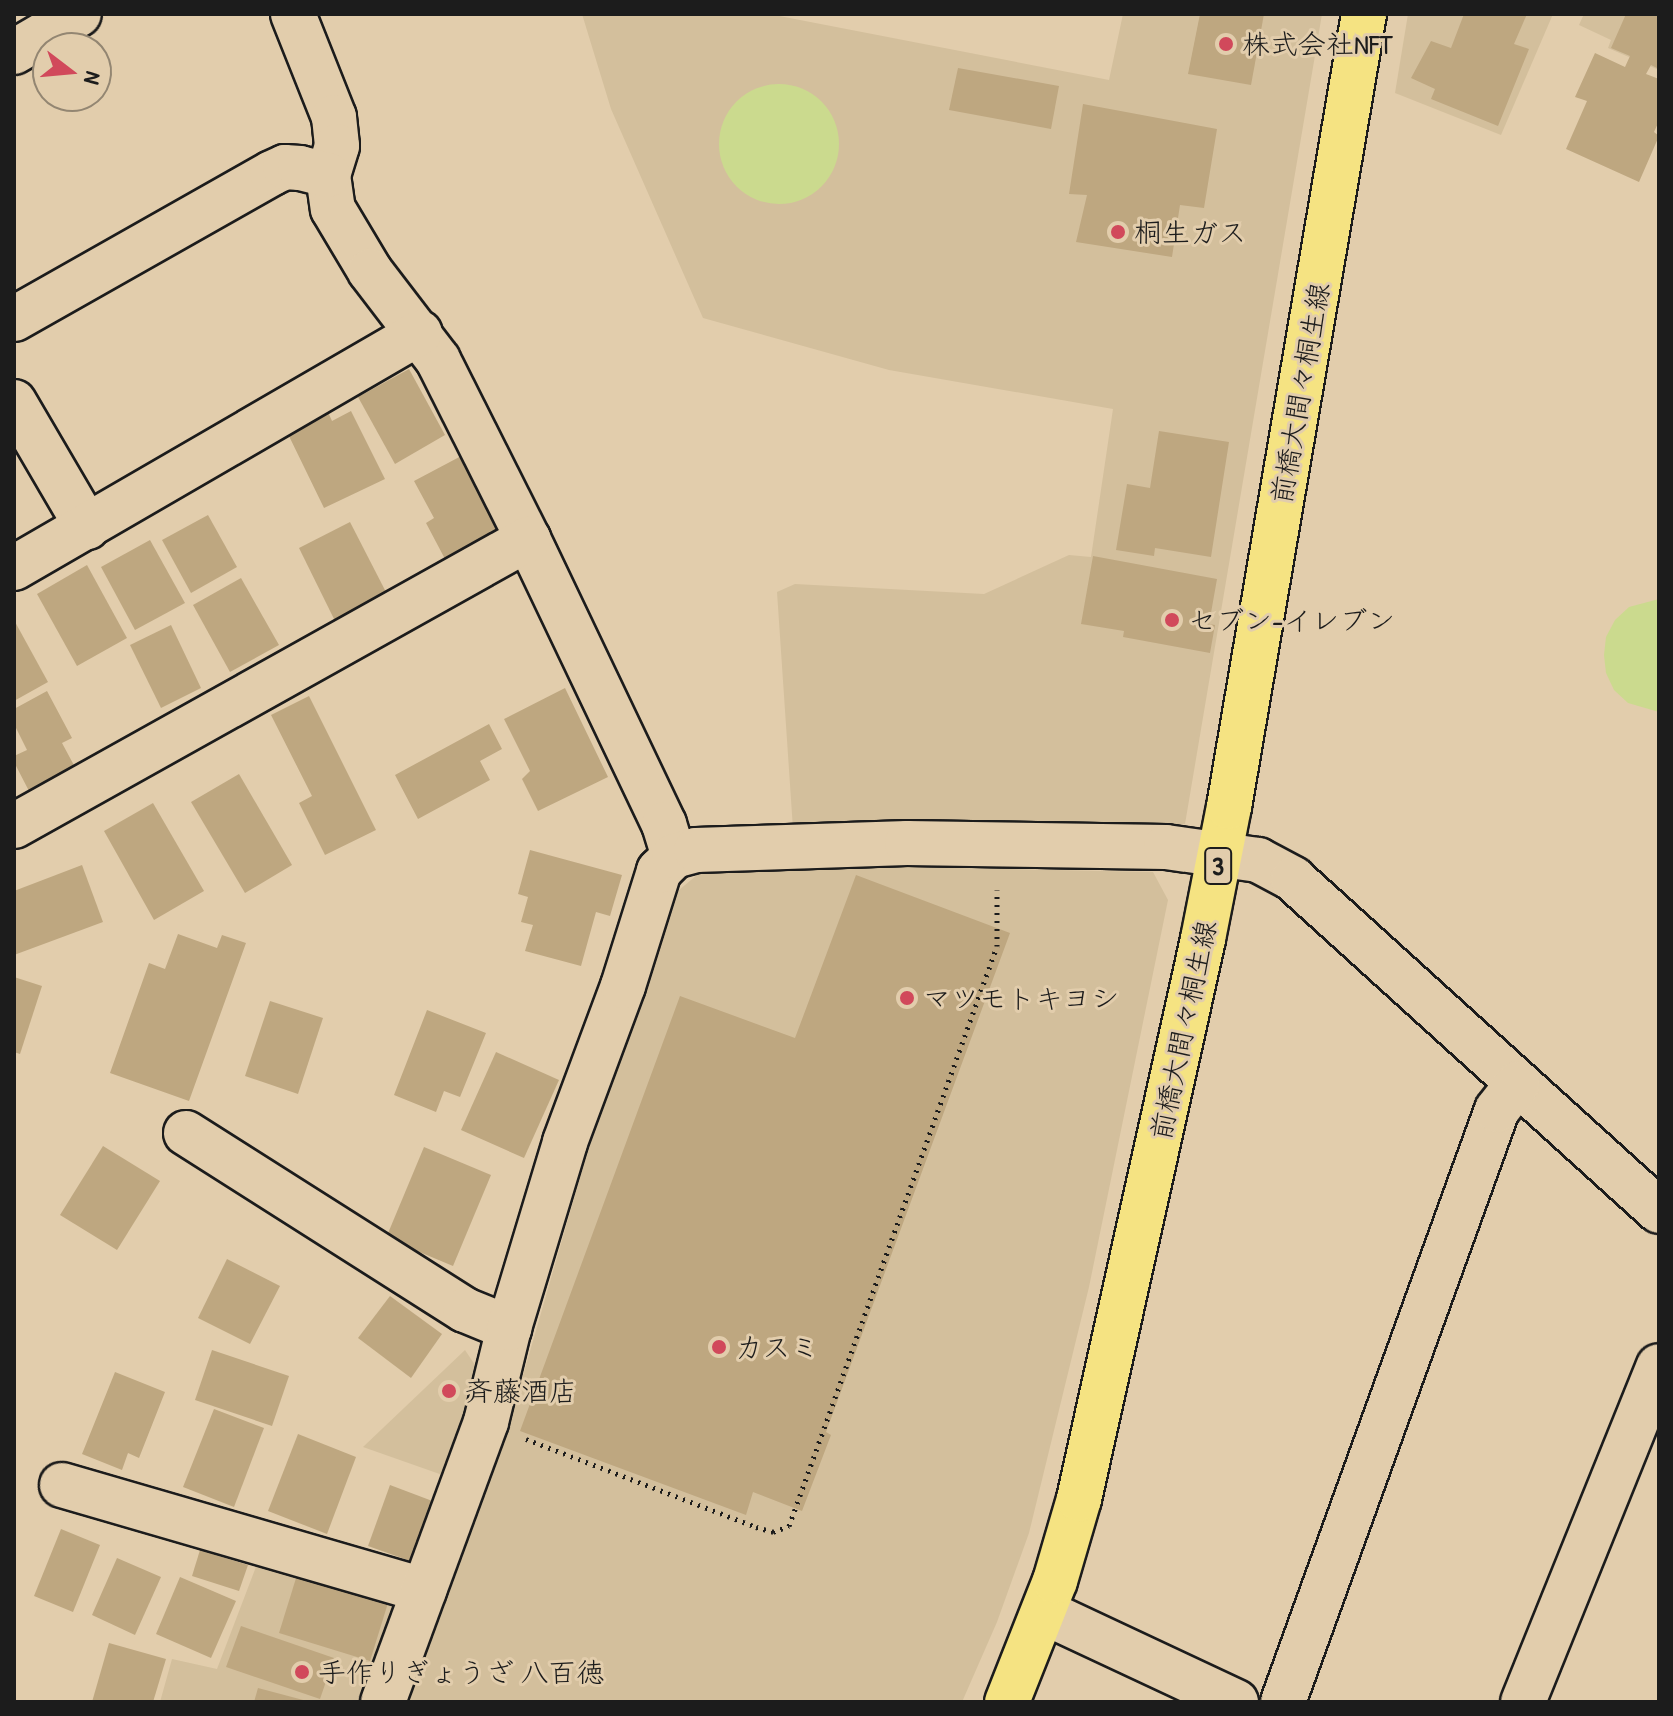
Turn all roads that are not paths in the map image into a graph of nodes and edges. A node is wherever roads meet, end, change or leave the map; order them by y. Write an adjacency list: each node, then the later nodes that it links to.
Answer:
1 (293, 14): 5 (street)
2 (1364, 14): 13 (main road, 前橋大間々桐生線 / 3)
3 (70, 16): 4 (street)
4 (14, 52)
5 (328, 175): 6 (street); 7 (street)
6 (14, 319)
7 (420, 333): 9 (street); 10 (street)
8 (14, 402): 9 (street)
9 (87, 527): 11 (street)
10 (528, 539): 12 (street); 14 (street)
11 (14, 568)
12 (14, 826)
13 (1220, 854): 14 (street); 15 (street); 22 (main road, 前橋大間々桐生線 / 3)
14 (674, 856): 18 (street)
15 (1517, 1084): 17 (street); 26 (street)
16 (186, 1133): 18 (street)
17 (1659, 1211)
18 (509, 1328): 21 (street)
19 (1654, 1377): 27 (street)
20 (62, 1485): 21 (street)
21 (424, 1590): 23 (street)
22 (1044, 1612): 24 (main road, 前橋大間々桐生線 / 3); 25 (street)
23 (383, 1702)
24 (1007, 1702)
25 (1236, 1702)
26 (1283, 1702)
27 (1523, 1702)

